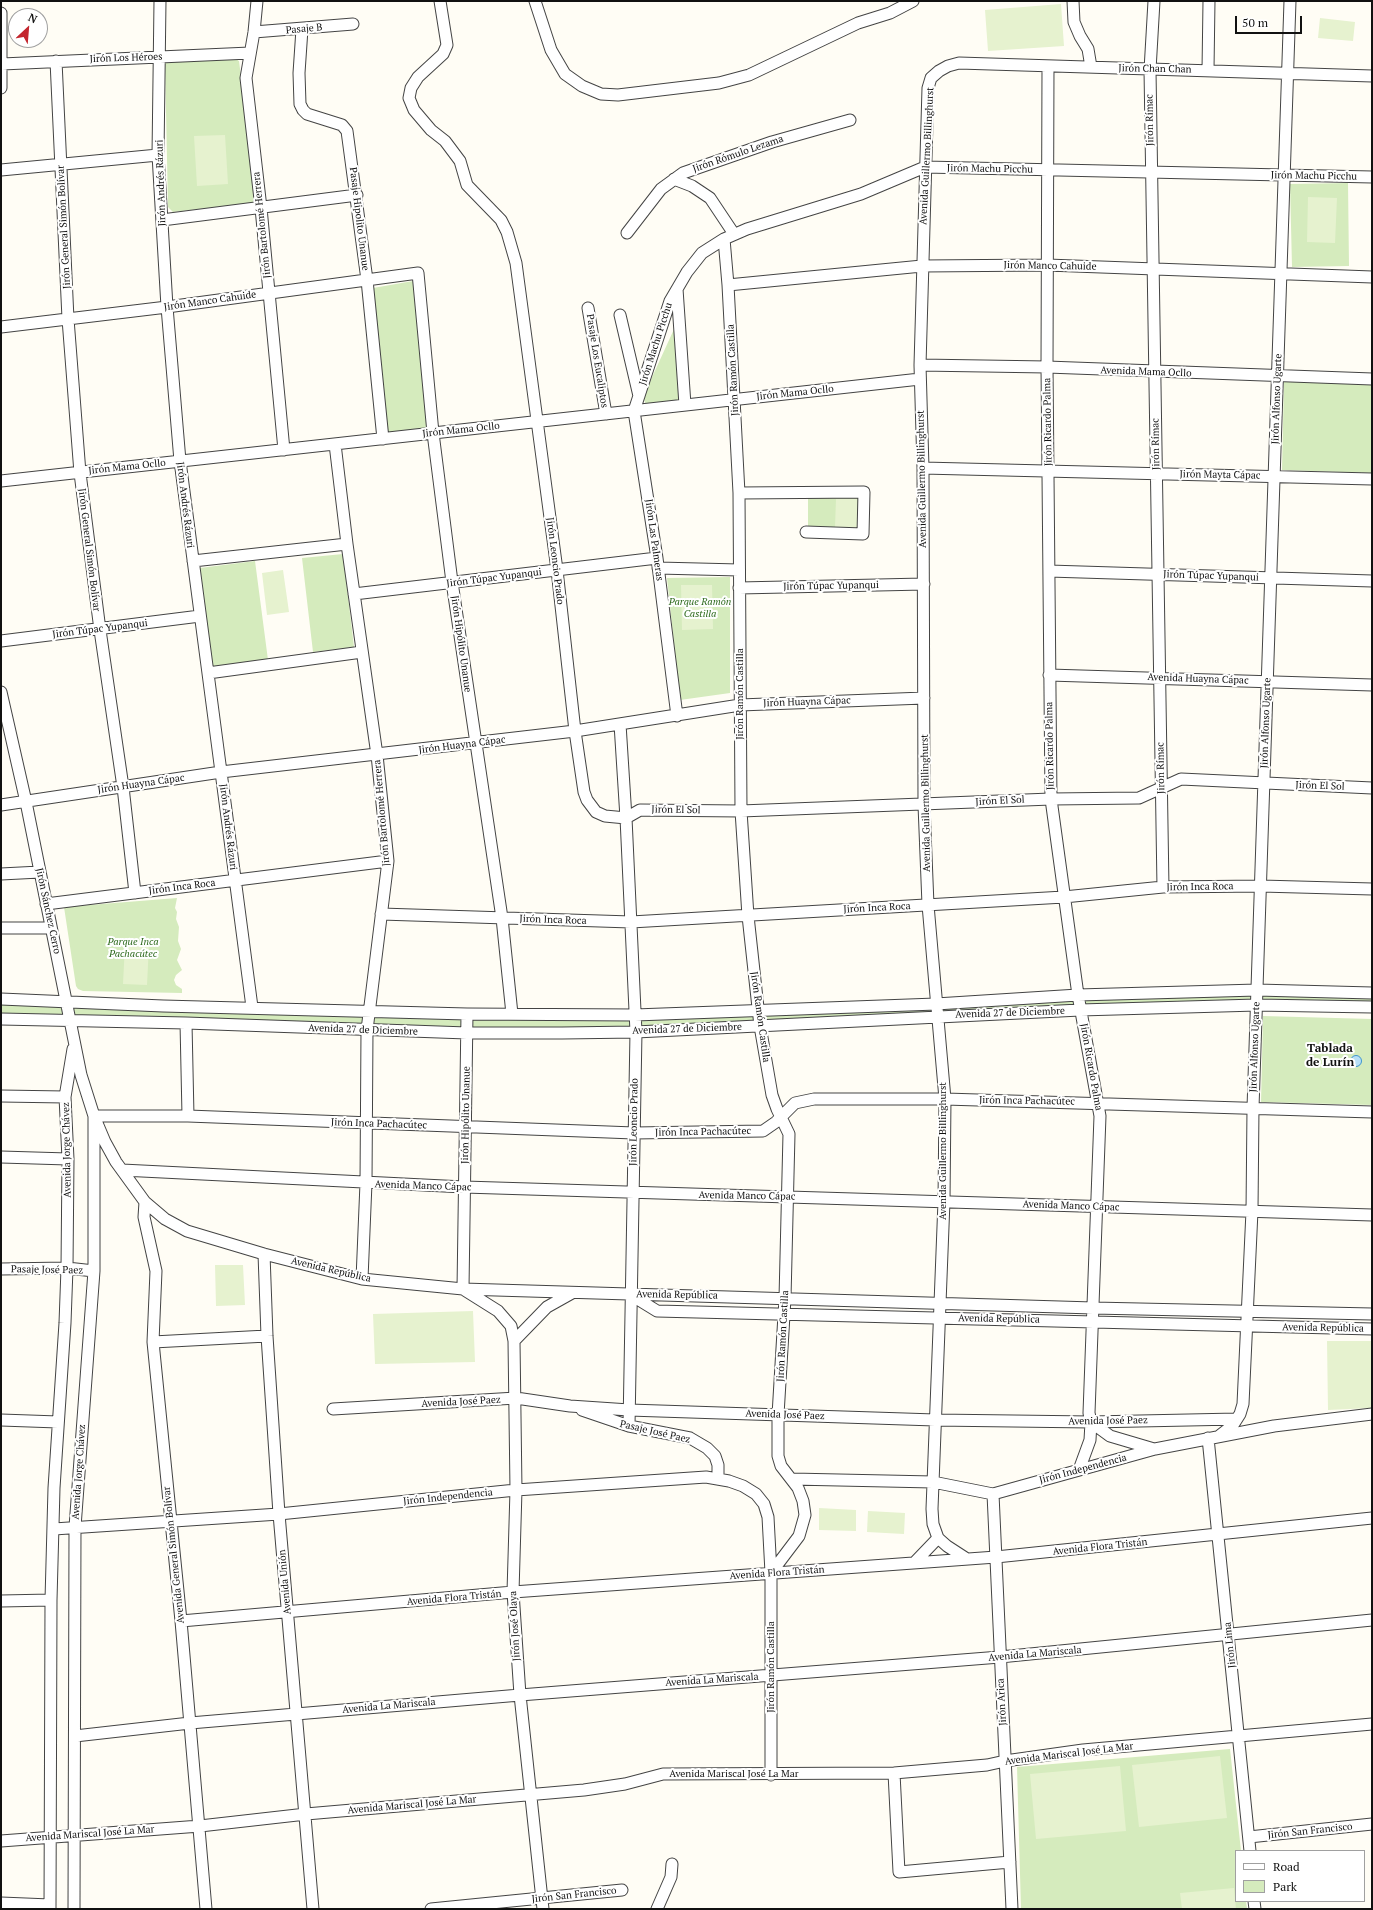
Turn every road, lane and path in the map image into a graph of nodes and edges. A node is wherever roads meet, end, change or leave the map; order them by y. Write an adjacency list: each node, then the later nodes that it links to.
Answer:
1 (160, 1): 15 (street, Jirón Andrés Rázuri)
2 (257, 1): 13 (street, Jirón Bartolomé Herrera)
3 (440, 1): 67 (street, Jirón Leoncio Prado)
4 (535, 1): 5 (street)
5 (913, 1)
6 (1154, 1): 20 (street, Jirón Rímac)
7 (1209, 1): 21 (street)
8 (1290, 1): 23 (street, Jirón Alfonso Ugarte)
9 (1074, 2): 19 (street)
10 (1, 13): 17 (street)
11 (353, 24): 12 (street, Pasaje B)
12 (302, 29): 13 (street, Pasaje B); 36 (street, Pasaje Hipolito Unanue)
13 (254, 32): 14 (street, Jirón Bartolomé Herrera)
14 (250, 53): 15 (street, Jirón Los Héroes); 37 (street, Jirón Bartolomé Herrera)
15 (160, 56): 16 (street, Jirón Los Héroes); 27 (street, Jirón Andrés Rázuri)
16 (56, 61): 17 (street, Jirón Los Héroes); 28 (street, Jirón General Simón Bolívar)
17 (2, 64): 25 (street)
18 (1048, 66): 19 (street, Jirón Chan Chan); 22 (street, Jirón Chan Chan); 31 (street, Jirón Ricardo Palma)
19 (1090, 67): 20 (street, Jirón Chan Chan)
20 (1150, 70): 21 (street, Jirón Chan Chan); 32 (street, Jirón Rímac)
21 (1208, 70): 23 (street, Jirón Chan Chan)
22 (939, 71): 29 (street, Avenida Guillermo Billinghurst)
23 (1288, 73): 24 (street, Jirón Chan Chan); 33 (street, Jirón Alfonso Ugarte)
24 (1372, 76)
25 (1, 88)
26 (850, 120): 35 (street, Jirón Rómulo Lezama)
27 (158, 156): 28 (street); 38 (street, Jirón Andrés Rázuri)
28 (61, 164): 30 (street); 54 (street, Jirón General Simón Bolívar)
29 (925, 167): 31 (street, Jirón Machu Picchu); 40 (street, Jirón Machu Picchu); 42 (street, Avenida Guillermo Billinghurst)
30 (1, 170)
31 (1047, 170): 32 (street, Jirón Machu Picchu); 41 (street, Jirón Ricardo Palma)
32 (1151, 172): 33 (street, Jirón Machu Picchu); 43 (street, Jirón Rímac)
33 (1284, 175): 34 (street, Jirón Machu Picchu); 45 (street, Jirón Alfonso Ugarte)
34 (1372, 177)
35 (674, 180): 39 (street, Jirón Rómulo Lezama); 40 (street)
36 (357, 194): 37 (street); 47 (street, Pasaje Hipolito Unanue)
37 (261, 208): 38 (street); 50 (street, Jirón Bartolomé Herrera)
38 (162, 220): 51 (street, Jirón Andrés Rázuri)
39 (627, 233)
40 (729, 236): 48 (street, Jirón Ramón Castilla); 49 (street, Jirón Machu Picchu)
41 (1047, 265): 42 (street, Jirón Manco Cahuide); 43 (street, Jirón Manco Cahuide); 57 (street, Jirón Ricardo Palma)
42 (922, 266): 48 (street, Jirón Manco Cahuide); 56 (street, Avenida Guillermo Billinghurst)
43 (1154, 269): 45 (street, Jirón Manco Cahuide); 58 (street, Jirón Rímac)
44 (418, 273): 47 (street, Jirón Manco Cahuide); 68 (street, Jirón Hipólito Unanue)
45 (1281, 273): 46 (street, Jirón Manco Cahuide); 59 (street, Jirón Alfonso Ugarte)
46 (1372, 276)
47 (367, 280): 50 (street, Jirón Manco Cahuide); 69 (street, Pasaje Hipolito Unanue)
48 (728, 285): 63 (street, Jirón Ramón Castilla)
49 (677, 289): 62 (street, Jirón Machu Picchu); 64 (street)
50 (269, 294): 51 (street, Jirón Manco Cahuide); 71 (street, Jirón Bartolomé Herrera)
51 (167, 307): 54 (street, Jirón Manco Cahuide); 72 (street, Jirón Andrés Rázuri)
52 (588, 308): 66 (street, Pasaje Los Eucaliptos)
53 (620, 315): 62 (street)
54 (68, 319): 55 (street, Jirón Manco Cahuide); 75 (street, Jirón General Simón Bolívar)
55 (1, 327)
56 (920, 365): 57 (street, Avenida Mama Ocllo); 60 (street, Avenida Guillermo Billinghurst)
57 (1047, 367): 58 (street, Avenida Mama Ocllo); 74 (street, Jirón Ricardo Palma)
58 (1155, 372): 59 (street, Avenida Mama Ocllo); 76 (street, Jirón Rímac)
59 (1278, 376): 61 (street, Avenida Mama Ocllo); 77 (street, Jirón Alfonso Ugarte)
60 (920, 379): 63 (street, Jirón Mama Ocllo); 73 (street, Avenida Guillermo Billinghurst)
61 (1372, 380)
62 (639, 398): 65 (street, Jirón Machu Picchu)
63 (735, 400): 64 (street, Jirón Mama Ocllo); 80 (street, Jirón Ramón Castilla)
64 (685, 405): 65 (street, Jirón Mama Ocllo)
65 (634, 411): 66 (street, Jirón Mama Ocllo); 84 (street, Jirón Las Palmeras)
66 (606, 414): 67 (street, Jirón Mama Ocllo)
67 (537, 422): 68 (street, Jirón Mama Ocllo); 85 (street, Jirón Leoncio Prado)
68 (433, 433): 69 (street, Jirón Mama Ocllo); 91 (street, Jirón Hipólito Unanue)
69 (382, 439): 70 (street, Jirón Mama Ocllo)
70 (335, 444): 71 (street, Jirón Mama Ocllo); 82 (street, Jirón Bartolomé Herrera)
71 (284, 450): 72 (street, Jirón Mama Ocllo)
72 (180, 461): 75 (street, Jirón Mama Ocllo); 83 (street, Jirón Andrés Rázuri)
73 (923, 468): 74 (street, Jirón Mayta Cápac); 92 (street, Avenida Guillermo Billinghurst)
74 (1049, 471): 76 (street, Jirón Mayta Cápac); 87 (street, Jirón Ricardo Palma)
75 (80, 473): 79 (street, Jirón Mama Ocllo); 96 (street, Jirón General Simón Bolívar)
76 (1156, 474): 77 (street, Jirón Mayta Cápac); 88 (street, Jirón Rímac)
77 (1274, 476): 78 (street, Jirón Mayta Cápac); 89 (street, Jirón Alfonso Ugarte)
78 (1372, 479)
79 (1, 481)
80 (739, 493): 81 (street); 86 (street, Jirón Ramón Castilla)
81 (806, 532)
82 (348, 544): 83 (street); 94 (street, Jirón Bartolomé Herrera)
83 (193, 561): 95 (street, Jirón Andrés Rázuri)
84 (658, 563): 85 (street, Jirón Túpac Yupanqui); 86 (street, Jirón Túpac Yupanqui); 107 (street, Jirón Las Palmeras)
85 (557, 570): 91 (street, Jirón Túpac Yupanqui); 109 (street, Jirón Leoncio Prado)
86 (739, 570): 93 (street, Jirón Ramón Castilla)
87 (1049, 571): 88 (street, Jirón Túpac Yupanqui); 100 (street, Jirón Ricardo Palma)
88 (1158, 574): 89 (street, Jirón Túpac Yupanqui); 101 (street, Jirón Rímac)
89 (1271, 578): 90 (street, Jirón Túpac Yupanqui); 102 (street, Jirón Alfonso Ugarte)
90 (1372, 581)
91 (452, 582): 94 (street, Jirón Túpac Yupanqui); 110 (street, Jirón Hipólito Unanue)
92 (924, 584): 93 (street, Jirón Túpac Yupanqui); 105 (street, Avenida Guillermo Billinghurst)
93 (739, 588): 106 (street, Jirón Ramón Castilla)
94 (354, 594): 98 (street, Jirón Bartolomé Herrera)
95 (200, 616): 96 (street, Jirón Túpac Yupanqui); 99 (street, Jirón Andrés Rázuri)
96 (100, 630): 97 (street, Jirón Túpac Yupanqui); 114 (street, Jirón General Simón Bolívar)
97 (1, 641)
98 (362, 652): 99 (street); 111 (street, Jirón Bartolomé Herrera)
99 (208, 673): 112 (street, Jirón Andrés Rázuri)
100 (1049, 674): 101 (street, Avenida Huayna Cápac); 117 (street, Jirón Ricardo Palma)
101 (1160, 678): 102 (street, Avenida Huayna Cápac); 115 (street, Jirón Rímac)
102 (1268, 681): 103 (street, Avenida Huayna Cápac); 113 (street, Jirón Alfonso Ugarte)
103 (1372, 684)
104 (1, 692): 118 (street, Jirón Sánchez Cerro)
105 (924, 698): 106 (street, Jirón Huayna Cápac); 120 (street, Avenida Guillermo Billinghurst)
106 (740, 705): 107 (street, Jirón Huayna Cápac); 121 (street, Jirón Ramón Castilla)
107 (677, 716): 108 (street, Jirón Huayna Cápac)
108 (620, 724): 109 (street, Jirón Huayna Cápac); 122 (street, Jirón Leoncio Prado)
109 (575, 731): 110 (street, Jirón Huayna Cápac); 122 (street, Jirón Leoncio Prado)
110 (476, 743): 111 (street, Jirón Huayna Cápac); 136 (street, Jirón Hipólito Unanue)
111 (377, 755): 112 (street, Jirón Huayna Cápac); 123 (street, Jirón Bartolomé Herrera)
112 (221, 772): 114 (street, Jirón Huayna Cápac); 126 (street, Jirón Andrés Rázuri)
113 (1264, 784): 115 (street, Jirón El Sol); 116 (street, Jirón El Sol); 127 (street, Jirón Alfonso Ugarte)
114 (124, 787): 118 (street, Jirón Huayna Cápac); 130 (street, Jirón General Simón Bolívar)
115 (1162, 788): 117 (street, Jirón El Sol); 128 (street, Jirón Rímac)
116 (1372, 788)
117 (1051, 799): 120 (street, Jirón El Sol); 131 (street, Jirón Ricardo Palma)
118 (26, 802): 119 (street, Jirón Huayna Cápac); 124 (street, Jirón Sánchez Cerro)
119 (1, 805)
120 (924, 805): 121 (street, Jirón El Sol); 133 (street, Avenida Guillermo Billinghurst)
121 (741, 811): 122 (street, Jirón El Sol); 135 (street, Jirón Ramón Castilla)
122 (626, 818): 137 (street, Jirón Leoncio Prado)
123 (388, 861): 126 (street, Jirón Inca Roca); 134 (street, Jirón Bartolomé Herrera)
124 (40, 872): 125 (street); 132 (street, Jirón Sánchez Cerro)
125 (1, 874)
126 (235, 880): 130 (street, Jirón Inca Roca); 147 (street, Jirón Andrés Rázuri)
127 (1261, 886): 128 (street, Jirón Inca Roca); 129 (street, Jirón Inca Roca); 140 (street, Jirón Alfonso Ugarte)
128 (1163, 887): 131 (street, Jirón Inca Roca)
129 (1372, 889)
130 (135, 893): 132 (street, Jirón Inca Roca)
131 (1064, 897): 133 (street, Jirón Inca Roca); 142 (street, Jirón Ricardo Palma)
132 (46, 904): 139 (street, Jirón Sánchez Cerro)
133 (928, 905): 135 (street, Jirón Inca Roca); 145 (street, Avenida Guillermo Billinghurst)
134 (382, 914): 136 (street, Jirón Inca Roca); 151 (street, Jirón Bartolomé Herrera)
135 (748, 916): 137 (street, Jirón Inca Roca); 149 (street, Jirón Ramón Castilla)
136 (502, 918): 137 (street, Jirón Inca Roca); 153 (street, Jirón Hipólito Unanue)
137 (631, 922): 155 (street, Jirón Leoncio Prado)
138 (1, 928): 139 (street)
139 (51, 928): 144 (street, Jirón Sánchez Cerro)
140 (1257, 990): 141 (street, Avenida 27 de Diciembre); 142 (street, Avenida 27 de Diciembre); 146 (street, Jirón Alfonso Ugarte)
141 (1372, 993)
142 (1078, 995): 145 (street, Avenida 27 de Diciembre); 150 (street, Jirón Ricardo Palma)
143 (1, 999): 144 (street, Avenida 27 de Diciembre)
144 (67, 1002): 147 (street, Avenida 27 de Diciembre); 158 (street, Jirón Sánchez Cerro)
145 (936, 1004): 149 (street, Avenida 27 de Diciembre); 156 (street, Avenida Guillermo Billinghurst)
146 (1257, 1005): 148 (street, Avenida 27 de Diciembre); 150 (street, Avenida 27 de Diciembre); 170 (street, Jirón Alfonso Ugarte)
147 (252, 1007): 151 (street, Avenida 27 de Diciembre)
148 (1372, 1007)
149 (759, 1010): 155 (street, Avenida 27 de Diciembre); 160 (street, Jirón Ramón Castilla)
150 (1080, 1010): 156 (street, Avenida 27 de Diciembre); 169 (street, Jirón Ricardo Palma)
151 (369, 1011): 152 (street, Avenida 27 de Diciembre); 161 (street, Jirón Bartolomé Herrera)
152 (467, 1014): 153 (street, Avenida 27 de Diciembre); 163 (street, Jirón Hipólito Unanue)
153 (512, 1014): 154 (street, Avenida 27 de Diciembre)
154 (562, 1015): 155 (street, Avenida 27 de Diciembre); 164 (street)
155 (635, 1015): 162 (street, Jirón Leoncio Prado)
156 (937, 1016): 160 (street, Avenida 27 de Diciembre); 168 (street, Avenida Guillermo Billinghurst)
157 (1, 1019): 158 (street, Avenida 27 de Diciembre)
158 (70, 1020): 159 (street, Avenida 27 de Diciembre); 165 (street, Avenida Jorge Chávez)
159 (186, 1023): 161 (street, Avenida 27 de Diciembre); 173 (street)
160 (760, 1026): 162 (street, Avenida 27 de Diciembre); 174 (street, Jirón Ramón Castilla)
161 (367, 1030): 163 (street, Avenida 27 de Diciembre); 175 (street, Jirón Bartolomé Herrera)
162 (636, 1032): 164 (street, Avenida 27 de Diciembre); 177 (street, Jirón Leoncio Prado)
163 (468, 1033): 164 (street, Avenida 27 de Diciembre); 176 (street, Jirón Hipólito Unanue)
164 (562, 1033)
165 (74, 1038): 167 (street, Avenida Jorge Chávez); 172 (street, Avenida Jorge Chávez)
166 (1, 1096): 167 (street)
167 (66, 1097): 179 (street, Avenida Jorge Chávez)
168 (945, 1099): 169 (street, Jirón Inca Pachacútec); 174 (street, Jirón Inca Pachacútec); 185 (street, Avenida Guillermo Billinghurst)
169 (1098, 1103): 170 (street, Jirón Inca Pachacútec); 187 (street, Jirón Ricardo Palma)
170 (1253, 1108): 171 (street, Jirón Inca Pachacútec); 188 (street, Jirón Alfonso Ugarte)
171 (1372, 1112)
172 (94, 1116): 173 (street, Jirón Inca Pachacútec); 180 (street, Avenida República); 193 (street, Avenida Jorge Chávez)
173 (188, 1116): 175 (street, Jirón Inca Pachacútec)
174 (781, 1118): 177 (street, Jirón Inca Pachacútec); 184 (street, Jirón Ramón Castilla)
175 (366, 1124): 176 (street, Jirón Inca Pachacútec); 181 (street, Jirón Bartolomé Herrera)
176 (466, 1127): 177 (street, Jirón Inca Pachacútec); 182 (street, Jirón Hipólito Unanue)
177 (634, 1133): 183 (street, Jirón Leoncio Prado)
178 (1, 1157): 179 (street)
179 (68, 1159): 191 (street, Avenida Jorge Chávez)
180 (122, 1170): 181 (street, Avenida Manco Cápac); 186 (street, Avenida República)
181 (366, 1183): 182 (street, Avenida Manco Cápac); 194 (street, Jirón Bartolomé Herrera)
182 (464, 1187): 183 (street, Avenida Manco Cápac); 195 (street, Jirón Hipólito Unanue)
183 (633, 1193): 184 (street, Avenida Manco Cápac); 197 (street, Jirón Leoncio Prado)
184 (787, 1196): 185 (street, Avenida Manco Cápac); 198 (street, Jirón Ramón Castilla)
185 (944, 1201): 187 (street, Avenida Manco Cápac); 199 (street, Avenida Guillermo Billinghurst)
186 (145, 1202): 190 (street, Avenida República); 210 (street, Avenida General Simón Bolívar)
187 (1096, 1207): 188 (street, Avenida Manco Cápac); 200 (street, Jirón Ricardo Palma)
188 (1252, 1211): 189 (street, Avenida Manco Cápac); 201 (street, Jirón Alfonso Ugarte)
189 (1372, 1214)
190 (264, 1254): 194 (street, Avenida República); 208 (street, Avenida Unión)
191 (67, 1268): 192 (street, Pasaje José Paez); 193 (street, Pasaje José Paez); 220 (street, Avenida Jorge Chávez)
192 (1, 1269)
193 (94, 1271): 235 (street, Avenida Jorge Chávez)
194 (362, 1279): 195 (street, Avenida República)
195 (463, 1289): 196 (street, Avenida República); 209 (street, Jirón José Olaya)
196 (573, 1293): 197 (street, Avenida República); 209 (street)
197 (630, 1294): 198 (street, Avenida República); 202 (street, Avenida República); 214 (street, Jirón Leoncio Prado)
198 (785, 1298): 199 (street, Avenida República); 202 (street, Jirón Ramón Castilla)
199 (940, 1302): 200 (street, Avenida República); 204 (street, Avenida Guillermo Billinghurst)
200 (1092, 1308): 201 (street, Avenida República); 205 (street, Jirón Ricardo Palma)
201 (1248, 1311): 203 (street, Avenida República); 206 (street, Jirón Alfonso Ugarte)
202 (784, 1314): 204 (street, Avenida República); 216 (street, Jirón Ramón Castilla)
203 (1372, 1314)
204 (939, 1317): 205 (street, Avenida República); 219 (street, Avenida Guillermo Billinghurst)
205 (1092, 1321): 206 (street, Avenida República); 221 (street, Jirón Ricardo Palma)
206 (1247, 1326): 207 (street, Avenida República); 217 (street, Jirón Alfonso Ugarte)
207 (1372, 1329)
208 (267, 1336): 210 (street); 232 (street, Avenida Unión)
209 (514, 1341): 211 (street, Jirón José Olaya)
210 (153, 1342): 234 (street, Avenida General Simón Bolívar)
211 (516, 1398): 212 (street, Avenida José Paez); 213 (street, Avenida José Paez); 230 (street, Jirón José Olaya)
212 (570, 1406): 214 (street, Avenida José Paez); 222 (street, Pasaje José Paez)
213 (333, 1410)
214 (629, 1410): 216 (street, Avenida José Paez); 222 (street, Jirón Leoncio Prado)
215 (1372, 1414): 223 (street, Jirón Independencia)
216 (778, 1415): 219 (street, Avenida José Paez); 228 (street, Jirón Ramón Castilla)
217 (1237, 1419): 221 (street, Avenida José Paez); 223 (street, Jirón Alfonso Ugarte)
218 (1, 1420): 220 (street)
219 (935, 1420): 221 (street, Avenida José Paez); 229 (street, Avenida Guillermo Billinghurst)
220 (58, 1422): 236 (street, Avenida Jorge Chávez)
221 (1091, 1422): 225 (street); 226 (street, Jirón Ricardo Palma)
222 (629, 1426): 227 (street, Pasaje José Paez)
223 (1220, 1436): 224 (street, Jirón Independencia)
224 (1208, 1438): 225 (street, Jirón Independencia); 237 (street, Jirón Lima)
225 (1155, 1449): 226 (street, Jirón Independencia)
226 (1079, 1470): 231 (street, Jirón Independencia)
227 (718, 1478): 230 (street, Jirón Independencia); 242 (street, Jirón Independencia)
228 (792, 1479): 229 (street, Jirón Independencia); 242 (street, Jirón Ramón Castilla)
229 (933, 1482): 231 (street, Jirón Independencia); 238 (street, Avenida Guillermo Billinghurst)
230 (516, 1490): 232 (street, Jirón Independencia); 243 (street, Jirón José Olaya)
231 (993, 1494): 239 (street, Jirón Arica)
232 (279, 1514): 234 (street, Jirón Independencia); 246 (street, Avenida Unión)
233 (1372, 1518): 237 (street, Avenida Flora Tristán)
234 (171, 1521): 235 (street, Jirón Independencia); 248 (street, Avenida General Simón Bolívar)
235 (75, 1527): 236 (street, Jirón Independencia); 256 (street, Avenida Jorge Chávez)
236 (54, 1529): 244 (street, Avenida Jorge Chávez)
237 (1219, 1535): 239 (street, Avenida Flora Tristán); 249 (street, Jirón Lima)
238 (938, 1538): 240 (street); 241 (street)
239 (996, 1557): 240 (street, Avenida Flora Tristán); 250 (street, Jirón Arica)
240 (967, 1559): 241 (street, Avenida Flora Tristán)
241 (914, 1563): 242 (street, Avenida Flora Tristán)
242 (771, 1573): 243 (street, Avenida Flora Tristán); 251 (street, Jirón Ramón Castilla)
243 (513, 1592): 246 (street, Avenida Flora Tristán); 252 (street, Jirón José Olaya)
244 (51, 1600): 245 (street); 266 (street, Avenida Jorge Chávez)
245 (1, 1601)
246 (288, 1612): 248 (street, Avenida Flora Tristán); 253 (street, Avenida Unión)
247 (1372, 1620): 249 (street, Avenida La Mariscala)
248 (181, 1621): 254 (street, Avenida General Simón Bolívar)
249 (1229, 1635): 250 (street, Avenida La Mariscala); 257 (street, Jirón Lima)
250 (1000, 1657): 251 (street, Avenida La Mariscala); 258 (street, Jirón Arica)
251 (770, 1676): 252 (street, Avenida La Mariscala); 260 (street, Jirón Ramón Castilla)
252 (520, 1695): 253 (street, Avenida La Mariscala); 261 (street, Jirón José Olaya)
253 (298, 1714): 254 (street, Avenida La Mariscala); 262 (street, Avenida Unión)
254 (190, 1723): 256 (street, Avenida La Mariscala); 264 (street, Avenida General Simón Bolívar)
255 (1372, 1724): 257 (street, Avenida Mariscal José La Mar)
256 (75, 1736): 265 (street, Avenida Jorge Chávez)
257 (1239, 1736): 258 (street, Avenida Mariscal José La Mar); 267 (street, Jirón Lima)
258 (1005, 1761): 259 (street, Avenida Mariscal José La Mar); 270 (street, Jirón Arica)
259 (894, 1773): 260 (street, Avenida Mariscal José La Mar); 270 (street)
260 (771, 1775): 261 (street, Avenida Mariscal José La Mar)
261 (531, 1795): 262 (street, Avenida Mariscal José La Mar); 274 (street, Jirón José Olaya)
262 (306, 1814): 264 (street, Avenida Mariscal José La Mar); 278 (street, Avenida Unión)
263 (1372, 1824): 267 (street, Jirón San Francisco)
264 (200, 1826): 265 (street, Avenida Mariscal José La Mar); 277 (street, Avenida General Simón Bolívar)
265 (75, 1835): 266 (street, Avenida Mariscal José La Mar); 276 (street, Avenida Jorge Chávez)
266 (50, 1836): 268 (street, Avenida Mariscal José La Mar); 275 (street, Avenida Jorge Chávez)
267 (1249, 1837): 269 (street, Jirón Lima)
268 (1, 1841)
269 (1250, 1850)
270 (1010, 1862): 281 (street, Jirón Arica)
271 (672, 1864): 280 (street)
272 (622, 1890): 274 (street, Jirón San Francisco)
273 (1, 1903): 275 (street)
274 (542, 1904): 279 (street, Jirón San Francisco)
275 (50, 1907)
276 (74, 1909)
277 (206, 1909)
278 (313, 1909)
279 (431, 1909)
280 (657, 1909)
281 (1012, 1909)

